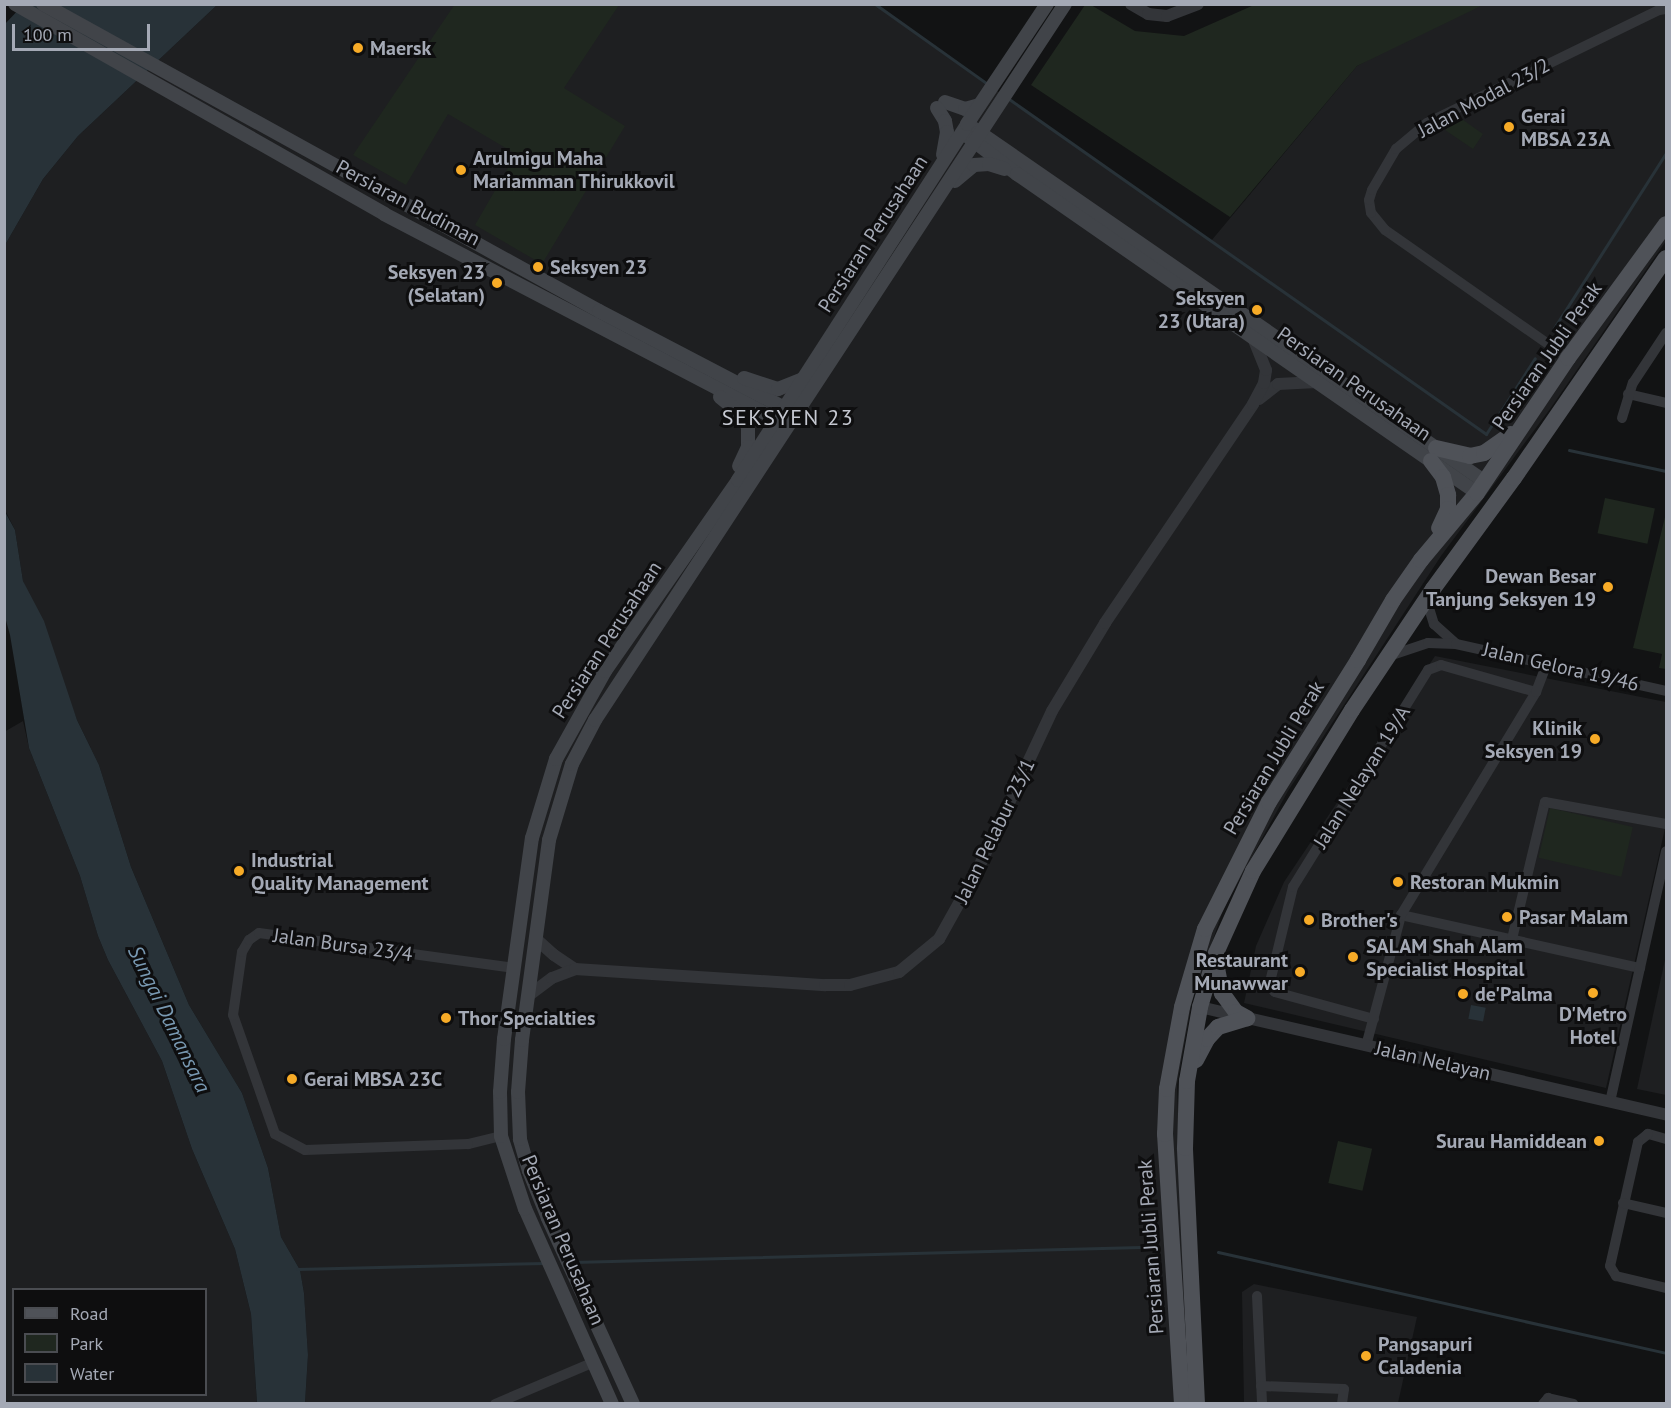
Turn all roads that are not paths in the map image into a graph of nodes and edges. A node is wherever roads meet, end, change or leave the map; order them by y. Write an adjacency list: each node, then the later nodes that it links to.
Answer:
1 (15, 4): 8 (main road, Persiaran Budiman)
2 (43, 4): 8 (main road, Persiaran Budiman)
3 (1047, 4): 9 (main road, Persiaran Perusahaan)
4 (1065, 4): 10 (main road, Persiaran Perusahaan)
5 (1131, 4): 6 (street)
6 (1198, 4)
7 (1666, 9): 20 (street, Jalan Modal 23/2)
8 (182, 90): 22 (main road, Persiaran Budiman); 23 (main road, Persiaran Budiman)
9 (982, 101): 11 (main road, Persiaran Perusahaan); 13 (main road)
10 (998, 105): 12 (main road, Persiaran Perusahaan); 14 (main road)
11 (964, 128): 12 (main road, Persiaran Perusahaan); 13 (main road, Persiaran Perusahaan)
12 (977, 137): 14 (main road, Persiaran Perusahaan); 16 (main road, Persiaran Perusahaan)
13 (942, 162): 24 (main road, Persiaran Perusahaan)
14 (1021, 168): 16 (main road); 19 (main road, Persiaran Perusahaan); 33 (main road, Persiaran Perusahaan)
15 (1666, 224): 20 (main road, Persiaran Jubli Perak)
16 (919, 226): 30 (main road, Persiaran Perusahaan)
17 (1666, 258): 21 (main road, Persiaran Jubli Perak)
18 (1666, 333): 27 (street)
19 (1253, 338): 25 (main road, Persiaran Perusahaan); 29 (street, Jalan Pelabur 23/1)
20 (1568, 358): 21 (main road); 26 (main road); 32 (main road, Persiaran Jubli Perak)
21 (1596, 358): 26 (main road, Persiaran Jubli Perak)
22 (711, 367): 24 (main road); 30 (main road, Persiaran Budiman)
23 (699, 379): 30 (main road, Persiaran Budiman); 35 (main road)
24 (803, 380): 30 (main road, Persiaran Perusahaan)
25 (1317, 382): 29 (street, Jalan Pelabur 23/1); 33 (main road, Persiaran Perusahaan)
26 (1577, 386): 34 (main road, Persiaran Jubli Perak)
27 (1628, 394): 28 (street); 31 (street)
28 (1666, 403)
29 (1253, 404): 53 (street, Jalan Pelabur 23/1)
30 (787, 417): 35 (main road, Persiaran Perusahaan); 48 (main road, Persiaran Perusahaan)
31 (1622, 418)
32 (1526, 421): 33 (main road); 36 (main road, Persiaran Jubli Perak)
33 (1434, 454): 36 (main road, Persiaran Perusahaan); 38 (main road)
34 (1514, 478): 36 (main road); 37 (main road, Persiaran Jubli Perak)
35 (738, 480): 51 (main road, Persiaran Perusahaan)
36 (1484, 489): 37 (main road); 38 (main road, Persiaran Jubli Perak)
37 (1487, 515): 39 (main road, Persiaran Jubli Perak)
38 (1420, 560): 58 (main road, Persiaran Jubli Perak)
39 (1433, 589): 40 (street, Jalan Gelora 19/46); 41 (main road, Persiaran Jubli Perak)
40 (1456, 644): 41 (street, Jalan Gelora 19/46); 42 (street, Jalan Gelora 19/46)
41 (1386, 657): 50 (main road, Persiaran Jubli Perak)
42 (1547, 664): 43 (street, Jalan Gelora 19/46); 44 (street)
43 (1666, 691)
44 (1536, 692): 47 (street); 57 (street, Jalan Nelayan 19/A)
45 (1666, 824): 49 (street)
46 (1666, 851): 52 (street)
47 (1401, 915): 49 (street); 57 (street)
48 (535, 938): 53 (street); 54 (main road, Persiaran Perusahaan)
49 (1512, 939): 52 (street)
50 (1216, 953): 55 (main road, Persiaran Jubli Perak); 56 (main road)
51 (513, 968): 63 (main road, Persiaran Perusahaan); 63 (street, Jalan Bursa 23/4)
52 (1640, 968): 61 (street)
53 (575, 969): 54 (street, Jalan Pelabur 23/1)
54 (528, 996): 73 (main road, Persiaran Perusahaan)
55 (1200, 1006): 56 (street, Jalan Nelayan); 58 (main road); 60 (main road, Persiaran Jubli Perak)
56 (1247, 1018): 59 (street, Jalan Nelayan); 60 (main road)
57 (1374, 1019): 59 (street)
58 (1178, 1026): 74 (main road, Persiaran Jubli Perak)
59 (1366, 1046): 61 (street, Jalan Nelayan)
60 (1187, 1081): 75 (main road, Persiaran Jubli Perak)
61 (1610, 1102): 62 (street, Jalan Nelayan)
62 (1666, 1115)
63 (501, 1136): 69 (main road, Persiaran Perusahaan)
64 (1666, 1139): 65 (street)
65 (1623, 1203): 66 (street); 67 (street)
66 (1666, 1212)
67 (1666, 1288)
68 (1257, 1296): 70 (street)
69 (594, 1362): 71 (street); 72 (main road, Persiaran Perusahaan)
70 (1261, 1386): 76 (street); 77 (street)
71 (495, 1404)
72 (612, 1404)
73 (633, 1404)
74 (1182, 1404)
75 (1197, 1404)
76 (1262, 1404)
77 (1342, 1404)
78 (1543, 1404): 79 (street)
79 (1573, 1404)

